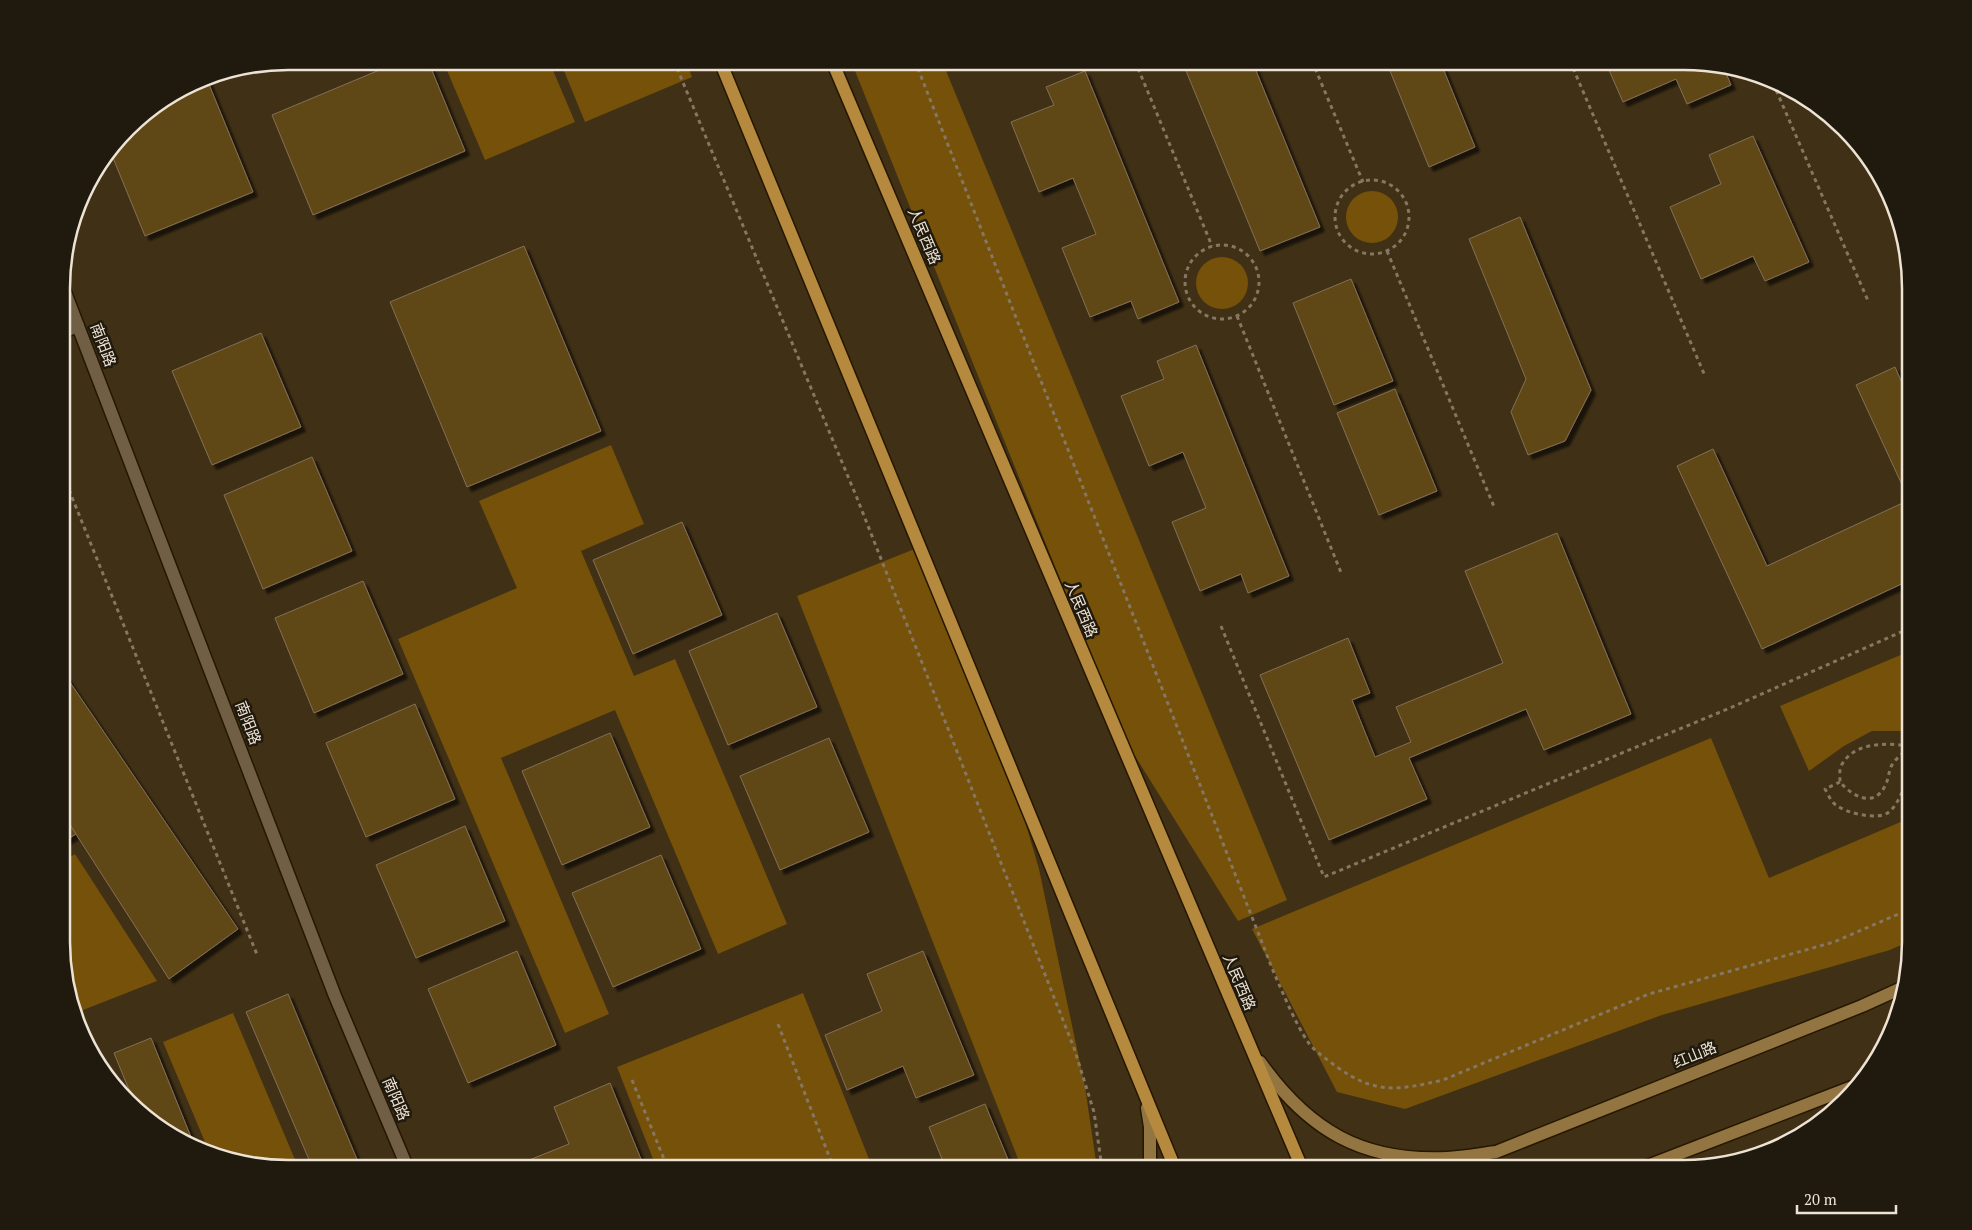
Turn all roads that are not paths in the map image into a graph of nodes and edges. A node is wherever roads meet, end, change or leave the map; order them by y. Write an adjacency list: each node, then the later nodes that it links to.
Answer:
1 (724, 70): 9 (main road)
2 (836, 70): 7 (main road, 人民西路)
3 (70, 305): 4 (lane, 南阳路)
4 (78, 326): 5 (lane); 10 (lane, 南阳路)
5 (70, 329)
6 (1897, 990): 7 (main road, 红山路)
7 (1248, 1045): 13 (main road, 人民西路)
8 (1844, 1090): 14 (main road)
9 (1144, 1093): 11 (main road); 12 (main road)
10 (404, 1160)
11 (1150, 1160)
12 (1172, 1160)
13 (1298, 1160)
14 (1663, 1160)

